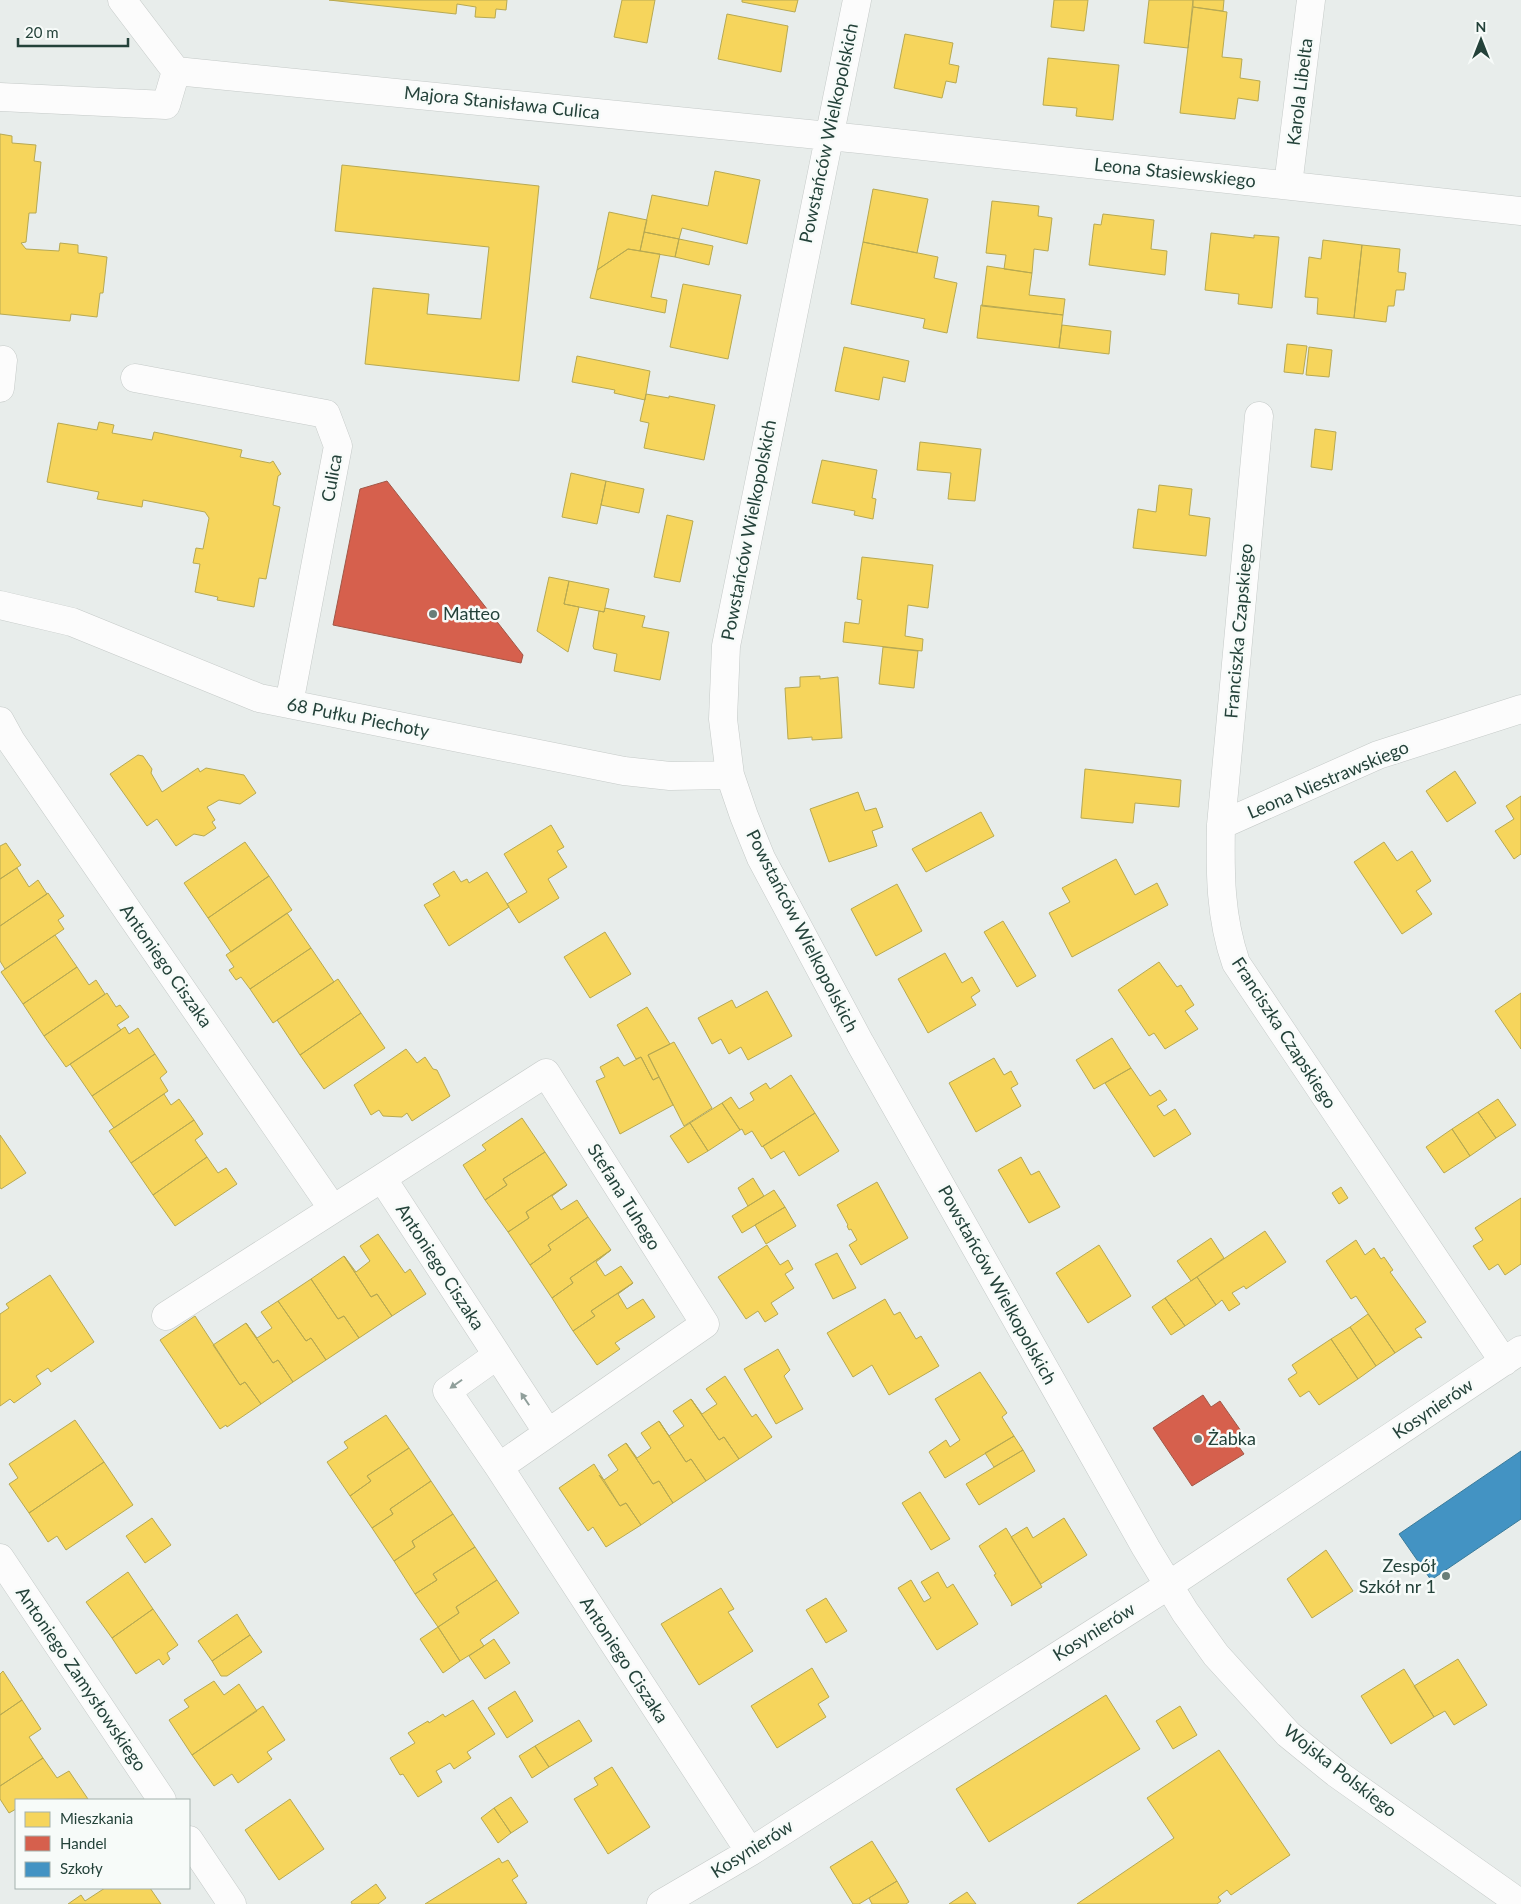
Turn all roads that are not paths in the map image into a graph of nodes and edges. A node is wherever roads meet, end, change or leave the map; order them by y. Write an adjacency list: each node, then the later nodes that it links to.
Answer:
1 (122, 0): 4 (street)
2 (857, 0): 6 (street, Powstańców Wielkopolskich)
3 (1311, 0): 7 (street, Karola Libelta)
4 (176, 71): 5 (street); 6 (street, Majora Stanisława Culica)
5 (0, 97)
6 (829, 136): 7 (street, Leona Stasiewskiego); 17 (street, Powstańców Wielkopolskich)
7 (1288, 185): 8 (street, Leona Stasiewskiego)
8 (1521, 211)
9 (4, 360): 11 (street)
10 (135, 378): 14 (street, Culica)
11 (0, 388)
12 (1259, 416): 18 (street, Franciszka Czapskiego)
13 (0, 605): 14 (street, 68 Pułku Piechoty)
14 (289, 704): 17 (street, 68 Pułku Piechoty)
15 (1521, 709): 18 (street, Leona Niestrawskiego)
16 (0, 721): 20 (street, Antoniego Ciszaka)
17 (730, 775): 27 (street, Powstańców Wielkopolskich)
18 (1221, 825): 23 (street, Franciszka Czapskiego)
19 (382, 1178): 20 (street); 22 (street, Antoniego Ciszaka); 24 (street, Stefana Tuhego)
20 (333, 1209): 21 (street)
21 (166, 1316)
22 (496, 1356): 24 (street, Antoniego Ciszaka, one-way to 22); 25 (street, Antoniego Ciszaka, one-way to 25)
23 (1512, 1356): 27 (street, Kosynierów)
24 (548, 1433): 25 (street)
25 (499, 1467): 30 (street, Antoniego Ciszaka)
26 (0, 1558): 28 (street, Antoniego Zamysłowskiego)
27 (1169, 1585): 30 (street, Kosynierów); 31 (street, Wojska Polskiego)
28 (161, 1799)
29 (190, 1841): 32 (street)
30 (750, 1852): 33 (street, Kosynierów)
31 (1518, 1903)
32 (232, 1904)
33 (661, 1904)

